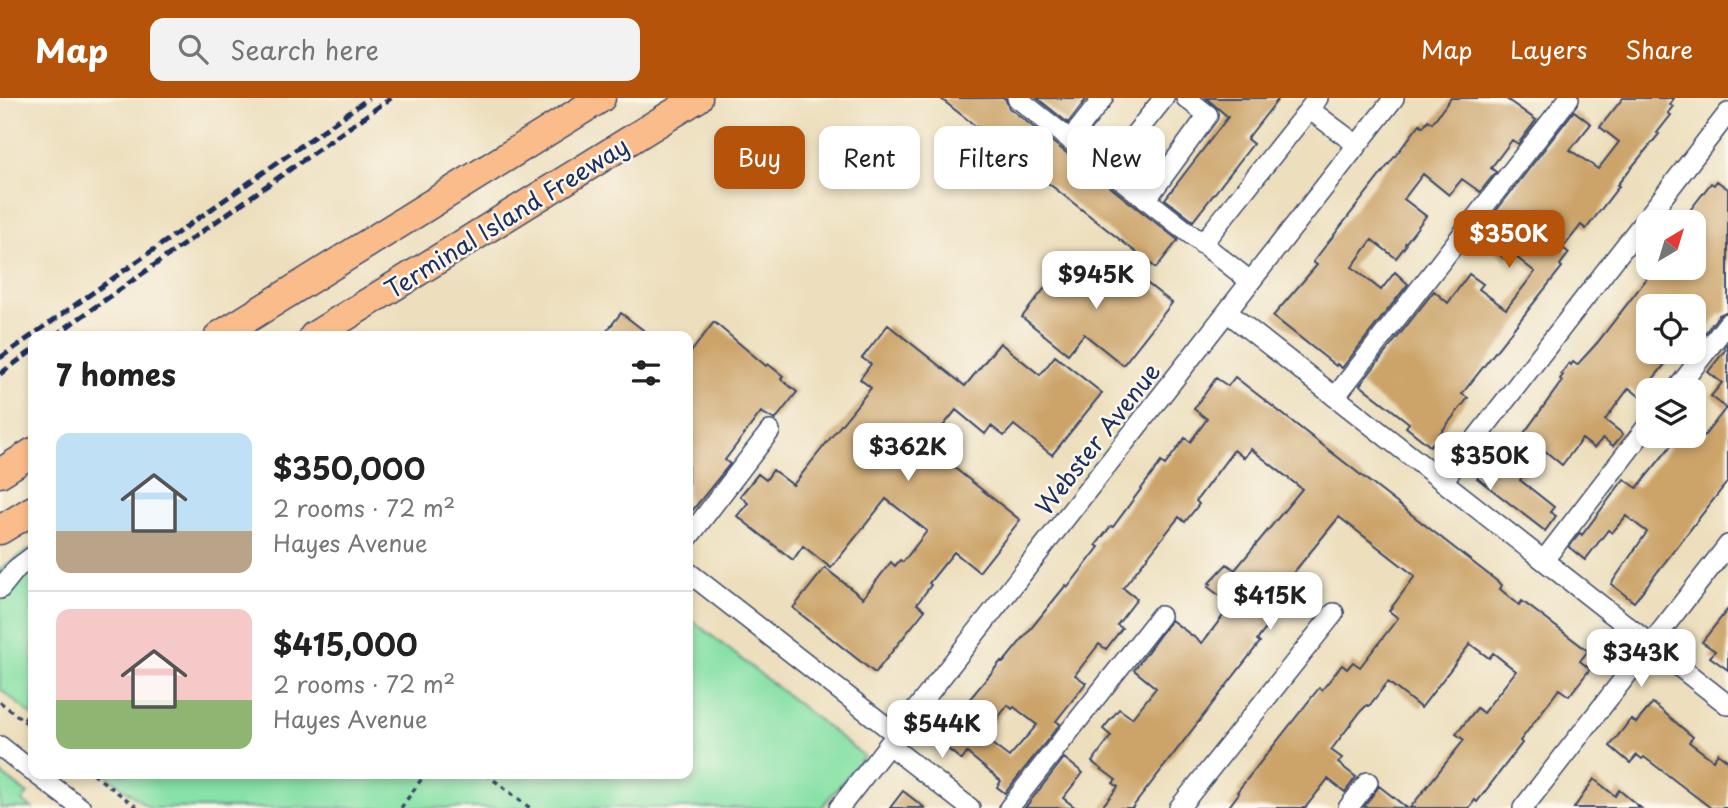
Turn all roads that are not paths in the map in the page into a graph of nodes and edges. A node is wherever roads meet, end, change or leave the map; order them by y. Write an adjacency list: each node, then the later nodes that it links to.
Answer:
1 (601, 98): 21 (highway, Terminal Island Freeway)
2 (698, 98): 22 (highway, Terminal Island Freeway)
3 (1017, 98): 13 (street)
4 (1103, 98): 11 (street)
5 (1164, 98): 12 (street)
6 (1186, 98): 16 (street)
7 (1394, 98): 14 (street, Webster Avenue)
8 (1569, 98): 24 (street)
9 (1313, 103): 14 (street); 17 (street)
10 (1728, 113): 29 (street)
11 (1081, 126)
12 (1142, 126)
13 (1067, 138)
14 (1357, 145): 18 (street, Webster Avenue)
15 (1132, 189): 16 (street)
16 (1146, 200): 17 (street)
17 (1202, 244): 18 (street)
18 (1250, 282): 19 (street, Webster Avenue)
19 (1227, 312): 24 (street); 42 (street, Webster Avenue)
20 (1728, 323): 23 (street)
21 (227, 331)
22 (322, 331)
23 (1685, 378)
24 (1335, 397): 29 (street)
25 (770, 431): 32 (street)
26 (1636, 441): 35 (street)
27 (28, 455): 28 (highway)
28 (0, 473)
29 (1443, 481): 35 (street)
30 (28, 513): 31 (highway)
31 (0, 530)
32 (693, 531)
33 (1728, 545): 40 (street)
34 (28, 560): 37 (street)
35 (1544, 560): 40 (street)
36 (693, 576): 42 (street)
37 (0, 589)
38 (1334, 613): 51 (street)
39 (1160, 616): 50 (street)
40 (1651, 645): 41 (street); 53 (street)
41 (1728, 705)
42 (893, 739): 48 (street, Webster Avenue); 49 (street)
43 (0, 746): 44 (street)
44 (28, 768)
45 (42, 779): 47 (street)
46 (1368, 782): 52 (street)
47 (80, 808)
48 (839, 808)
49 (970, 808)
50 (1009, 808)
51 (1179, 808)
52 (1348, 808)
53 (1523, 808)

